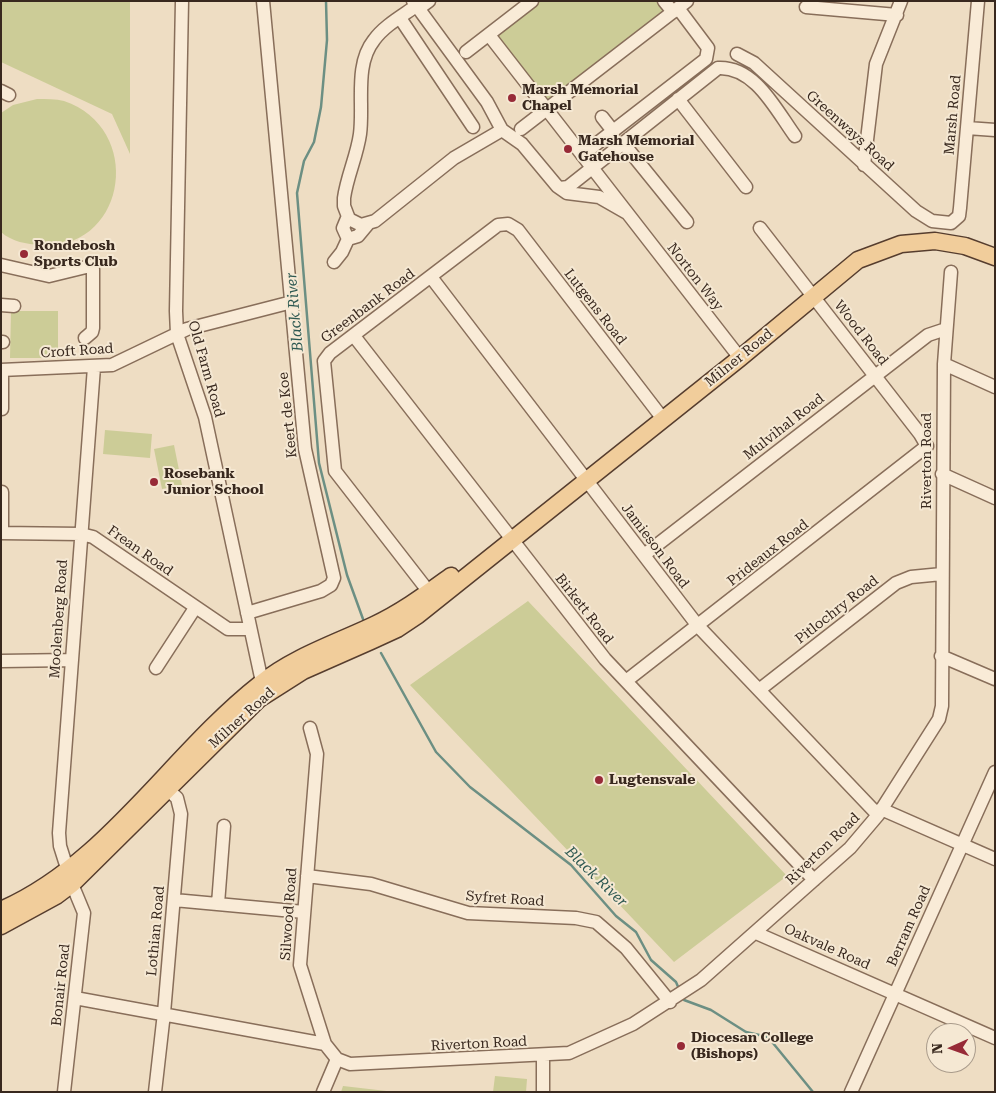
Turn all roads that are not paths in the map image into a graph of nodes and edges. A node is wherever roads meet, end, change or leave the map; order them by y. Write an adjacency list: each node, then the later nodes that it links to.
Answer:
1 (182, 1): 47 (street, Old Farm Road)
2 (263, 1): 45 (street, Keert de Koe)
3 (532, 1): 12 (street)
4 (664, 1): 8 (street)
5 (901, 1): 10 (street)
6 (978, 1): 20 (street, Marsh Road)
7 (419, 4): 11 (street); 21 (street)
8 (679, 7): 16 (street); 23 (street)
9 (806, 7): 10 (street)
10 (897, 16): 27 (street)
11 (400, 18): 18 (street); 32 (street)
12 (489, 35): 13 (street); 16 (street, Norton Way)
13 (466, 52)
14 (737, 54): 27 (street, Greenways Road)
15 (678, 99): 24 (street); 25 (street); 30 (street)
16 (546, 109): 19 (street); 26 (street, Norton Way)
17 (602, 117): 23 (street)
18 (473, 127)
19 (521, 128)
20 (967, 128): 22 (street); 35 (street, Marsh Road)
21 (502, 130): 29 (street); 34 (street)
22 (995, 130)
23 (612, 131): 26 (street)
24 (795, 136)
25 (624, 143): 28 (street); 33 (street)
26 (582, 155): 28 (street, Norton Way)
27 (864, 165): 35 (street, Greenways Road)
28 (592, 167): 29 (street); 31 (street, Norton Way)
29 (574, 188): 31 (street)
30 (746, 188)
31 (627, 213): 50 (street, Norton Way)
32 (348, 216): 34 (street); 38 (street)
33 (687, 222)
34 (368, 224): 38 (street)
35 (946, 224)
36 (498, 225): 43 (street, Greenbank Road); 57 (street, Lutgens Road)
37 (760, 228): 44 (street, Wood Road)
38 (348, 239): 40 (street)
39 (995, 257): 44 (main road, Milner Road)
40 (334, 262)
41 (1, 265): 49 (street)
42 (951, 272): 46 (street, Riverton Road)
43 (431, 276): 48 (street, Greenbank Road); 61 (street, Jamieson Road)
44 (814, 296): 50 (main road, Milner Road); 54 (street, Wood Road)
45 (292, 302): 47 (street, Croft Road); 71 (street, Keert de Koe)
46 (946, 329): 51 (street, Riverton Road); 54 (street, Mulvihal Road)
47 (177, 334): 52 (street, Croft Road); 71 (street, Old Farm Road)
48 (354, 336): 66 (street, Birkett Road); 69 (street, Greenbank Road)
49 (85, 338)
50 (740, 358): 57 (main road, Milner Road)
51 (944, 364): 55 (street); 59 (street, Riverton Road)
52 (94, 367): 53 (street, Croft Road); 65 (street, Moolenberg Road)
53 (2, 370): 56 (street, Croft Road)
54 (875, 376): 58 (street, Wood Road); 67 (street, Mulvihal Road)
55 (995, 387)
56 (2, 409)
57 (663, 419): 61 (main road, Milner Road)
58 (926, 446): 59 (street); 72 (street, Prideaux Road)
59 (942, 447): 60 (street, Riverton Road)
60 (942, 474): 63 (street); 68 (street, Riverton Road)
61 (586, 481): 66 (main road, Milner Road); 67 (street, Jamieson Road)
62 (2, 492): 64 (street, Frean Road)
63 (995, 498)
64 (2, 533): 65 (street, Frean Road)
65 (81, 534): 70 (street, Frean Road); 76 (street, Moolenberg Road)
66 (508, 541): 69 (main road, Milner Road); 81 (street, Birkett Road); 86 (main road, Milner Road)
67 (644, 556): 72 (street, Jamieson Road)
68 (942, 574): 75 (street, Riverton Road); 83 (street, Pitlochry Road)
69 (429, 592): 79 (main road, Milner Road)
70 (195, 608): 73 (street, Frean Road); 78 (street)
71 (247, 614): 73 (street, Old Farm Road)
72 (698, 626): 81 (street, Prideaux Road); 83 (street, Jamieson Road)
73 (250, 628): 74 (street, Old Farm Road)
74 (255, 650): 79 (street); 82 (street, Old Farm Road)
75 (942, 656): 80 (street); 87 (street, Riverton Road)
76 (71, 660): 77 (street); 92 (street, Moolenberg Road)
77 (1, 661)
78 (156, 668)
79 (276, 672): 82 (main road, Milner Road)
80 (995, 679)
81 (626, 681): 93 (street, Birkett Road)
82 (262, 682): 86 (main road, Milner Road)
83 (759, 690): 87 (street, Jamieson Road)
84 (310, 728): 91 (street, Silwood Road)
85 (995, 772): 89 (street, Berram Road)
86 (164, 786): 92 (main road, Milner Road); 94 (street, Lothian Road)
87 (880, 812): 89 (street, Jamieson Road); 93 (street, Riverton Road)
88 (224, 826): 95 (street)
89 (962, 844): 90 (street, Jamieson Road); 100 (street, Berram Road)
90 (995, 858)
91 (307, 876): 97 (street, Silwood Road); 102 (street, Syfret Road)
92 (70, 878): 96 (main road, Milner Road); 98 (main road, Milner Road); 101 (street, Bonair Road)
93 (814, 880): 99 (street, Riverton Road)
94 (174, 900): 95 (street); 103 (street, Lothian Road)
95 (218, 904): 97 (street)
96 (1, 910)
97 (304, 912): 105 (street, Silwood Road)
98 (1, 926)
99 (756, 933): 100 (street, Oakvale Road); 102 (street, Riverton Road)
100 (896, 994): 104 (street, Oakvale Road); 112 (street, Berram Road)
101 (75, 998): 103 (street); 108 (street, Bonair Road)
102 (671, 1001): 106 (street, Riverton Road)
103 (164, 1013): 105 (street); 109 (street, Lothian Road)
104 (995, 1038)
105 (325, 1044): 107 (street, Silwood Road)
106 (543, 1056): 107 (street, Riverton Road); 111 (street)
107 (337, 1059): 110 (street)
108 (64, 1092)
109 (155, 1092)
110 (323, 1092)
111 (543, 1092)
112 (851, 1092)

